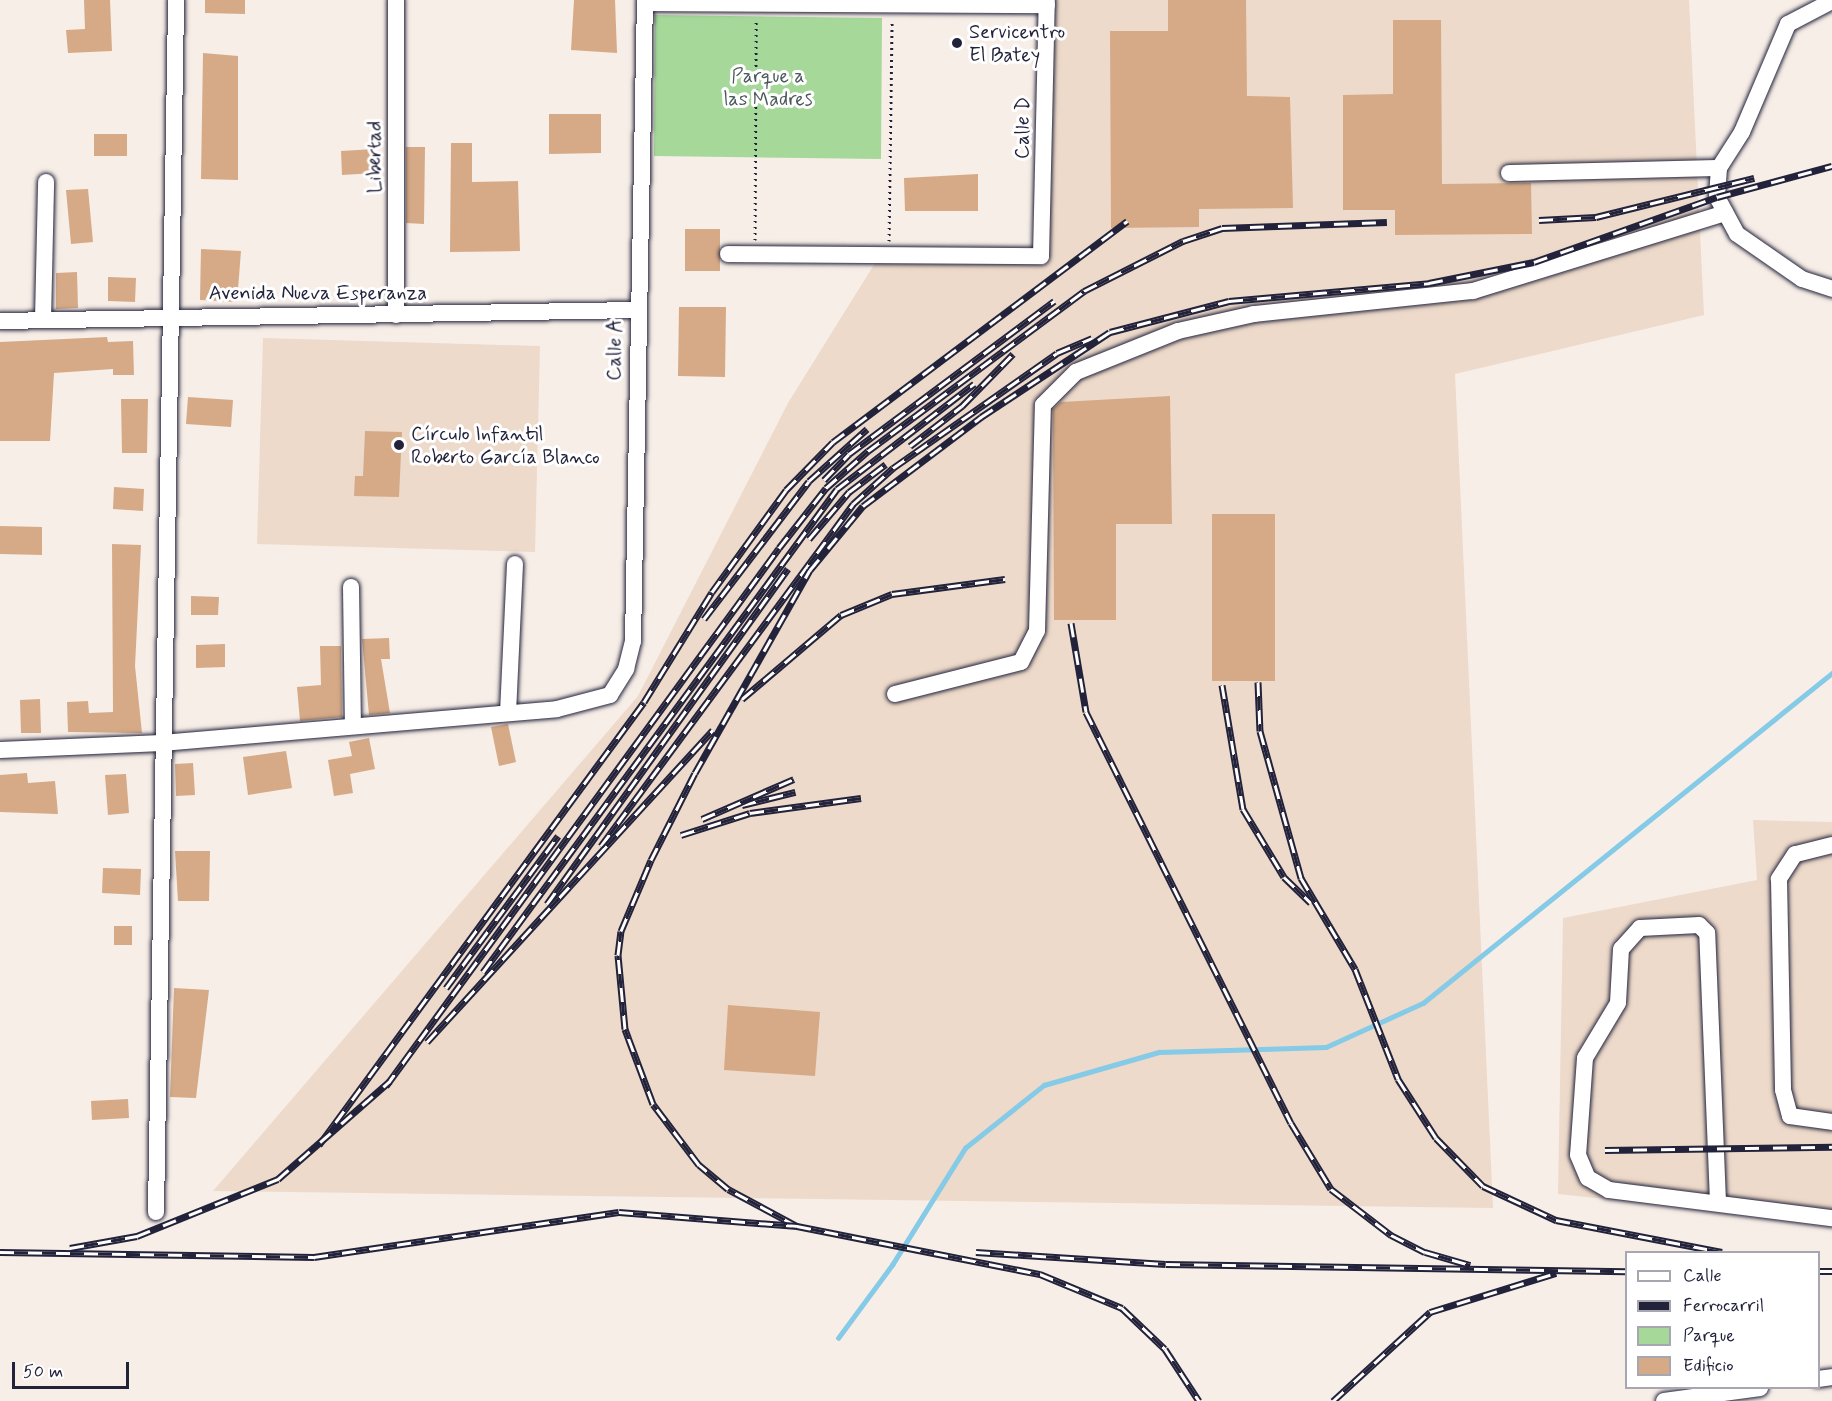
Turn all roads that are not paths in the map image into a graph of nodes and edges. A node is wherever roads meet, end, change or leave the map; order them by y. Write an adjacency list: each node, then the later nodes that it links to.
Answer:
1 (176, 0): 15 (street)
2 (396, 0): 16 (street, Libertad)
3 (645, 1): 6 (street); 14 (street, Calle A)
4 (892, 1): 6 (street); 7 (street)
5 (1832, 1): 8 (street)
6 (756, 2)
7 (1047, 3): 12 (street, Calle D)
8 (1719, 168): 9 (street); 11 (street)
9 (1509, 173)
10 (46, 182): 17 (street)
11 (1725, 213): 13 (street); 21 (street)
12 (728, 254)
13 (1832, 289)
14 (637, 310): 16 (street, Avenida Nueva Esperanza); 22 (street, Calle A)
15 (171, 315): 16 (street, Avenida Nueva Esperanza); 17 (street, Avenida Nueva Esperanza); 24 (street)
16 (396, 315)
17 (43, 319): 18 (street, Avenida Nueva Esperanza)
18 (0, 321)
19 (515, 564): 22 (street)
20 (351, 587): 23 (street)
21 (895, 694)
22 (508, 713): 23 (street)
23 (353, 726): 24 (street)
24 (162, 743): 25 (street); 29 (street)
25 (0, 750)
26 (1832, 845): 27 (street)
27 (1832, 1122)
28 (1718, 1202): 28 (street); 30 (street)
29 (156, 1212)
30 (1832, 1218)
31 (1754, 1389): 32 (street)
32 (1664, 1401)

